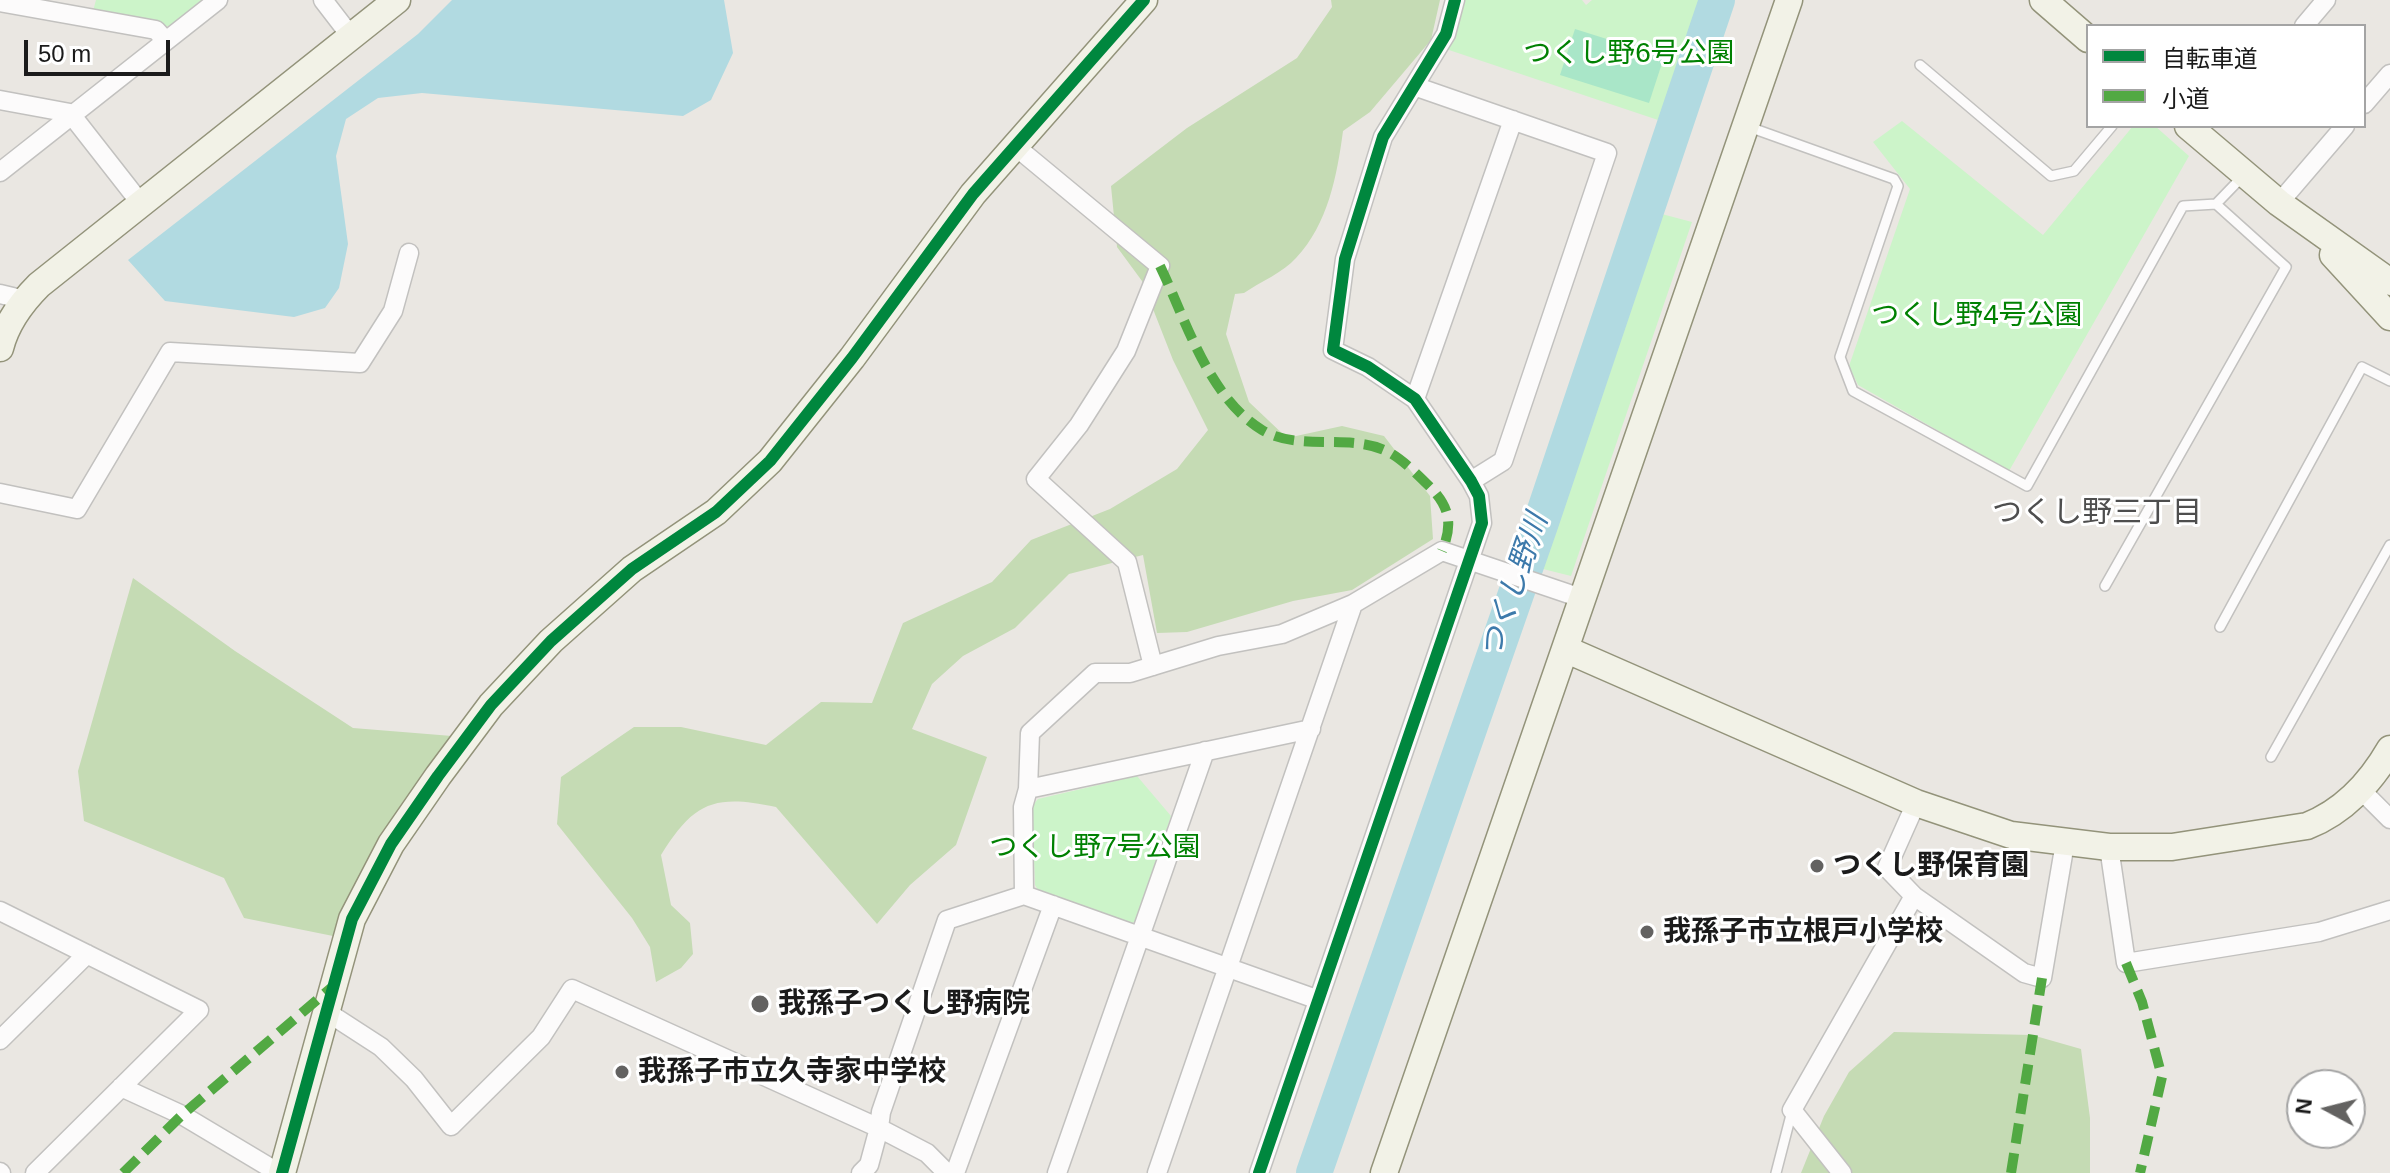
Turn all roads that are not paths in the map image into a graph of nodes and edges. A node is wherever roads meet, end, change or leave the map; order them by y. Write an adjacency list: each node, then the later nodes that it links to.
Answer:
1 (218, 0): 13 (street)
2 (323, 0): 12 (street)
3 (397, 0): 12 (street)
4 (1144, 0): 25 (street)
5 (1455, 0): 16 (street)
6 (1789, 0): 21 (street)
7 (2043, 0): 11 (street)
8 (2326, 0): 10 (street)
9 (0, 2): 13 (street)
10 (2306, 24)
11 (2086, 37)
12 (353, 39): 30 (street)
13 (165, 40): 19 (street)
14 (1920, 65): 22 (lane)
15 (2390, 74): 18 (street)
16 (1414, 86): 20 (street); 38 (street)
17 (0, 100): 19 (street)
18 (2366, 102)
19 (70, 113): 26 (street); 30 (street)
20 (1513, 120): 38 (street); 39 (street)
21 (1743, 125): 29 (lane); 44 (street)
22 (2110, 128)
23 (2343, 128): 28 (street)
24 (2204, 131): 27 (street)
25 (1015, 146): 48 (street); 68 (street)
26 (0, 172)
27 (2245, 174): 28 (street); 29 (lane)
28 (2279, 203): 31 (street)
29 (2216, 204): 43 (lane)
30 (142, 205): 34 (street)
31 (2305, 223): 33 (street); 35 (street)
32 (409, 253): 40 (street)
33 (2390, 282)
34 (12, 297): 36 (street)
35 (2390, 317)
36 (0, 348)
37 (2390, 381): 46 (lane)
38 (1415, 399): 39 (street)
39 (1471, 481): 42 (street)
40 (0, 493)
41 (2390, 545): 52 (lane)
42 (1468, 560): 44 (street); 45 (street); 67 (street)
43 (2105, 586)
44 (1581, 598): 47 (street)
45 (1353, 604): 48 (street); 49 (street)
46 (2220, 627)
47 (1565, 649): 55 (street); 81 (street)
48 (1153, 666): 53 (street)
49 (1311, 729): 51 (street); 66 (street)
50 (2390, 749): 54 (street)
51 (1205, 751): 53 (street); 64 (street)
52 (2271, 757)
53 (1028, 789): 59 (street)
54 (2361, 790): 56 (street); 58 (street)
55 (1916, 803): 57 (street); 60 (street)
56 (2390, 819)
57 (2065, 843): 58 (street); 60 (street)
58 (2109, 847): 62 (street)
59 (1024, 895): 61 (street); 72 (street)
60 (1914, 896): 71 (street)
61 (1053, 905): 64 (street); 77 (street)
62 (2390, 910)
63 (0, 911): 65 (street)
64 (1140, 935): 66 (street); 78 (street)
65 (87, 954): 69 (street); 70 (street)
66 (1230, 967): 67 (street); 79 (street)
67 (1316, 999): 80 (street)
68 (327, 1012): 72 (street); 74 (street)
69 (0, 1040)
70 (121, 1087): 73 (street); 74 (street)
71 (1792, 1110): 82 (lane); 83 (street)
72 (879, 1128): 75 (street); 76 (street)
73 (35, 1173)
74 (280, 1173)
75 (861, 1173)
76 (947, 1173)
77 (955, 1173)
78 (1057, 1173)
79 (1157, 1173)
80 (1259, 1173)
81 (1384, 1173)
82 (1776, 1173)
83 (1842, 1173)

